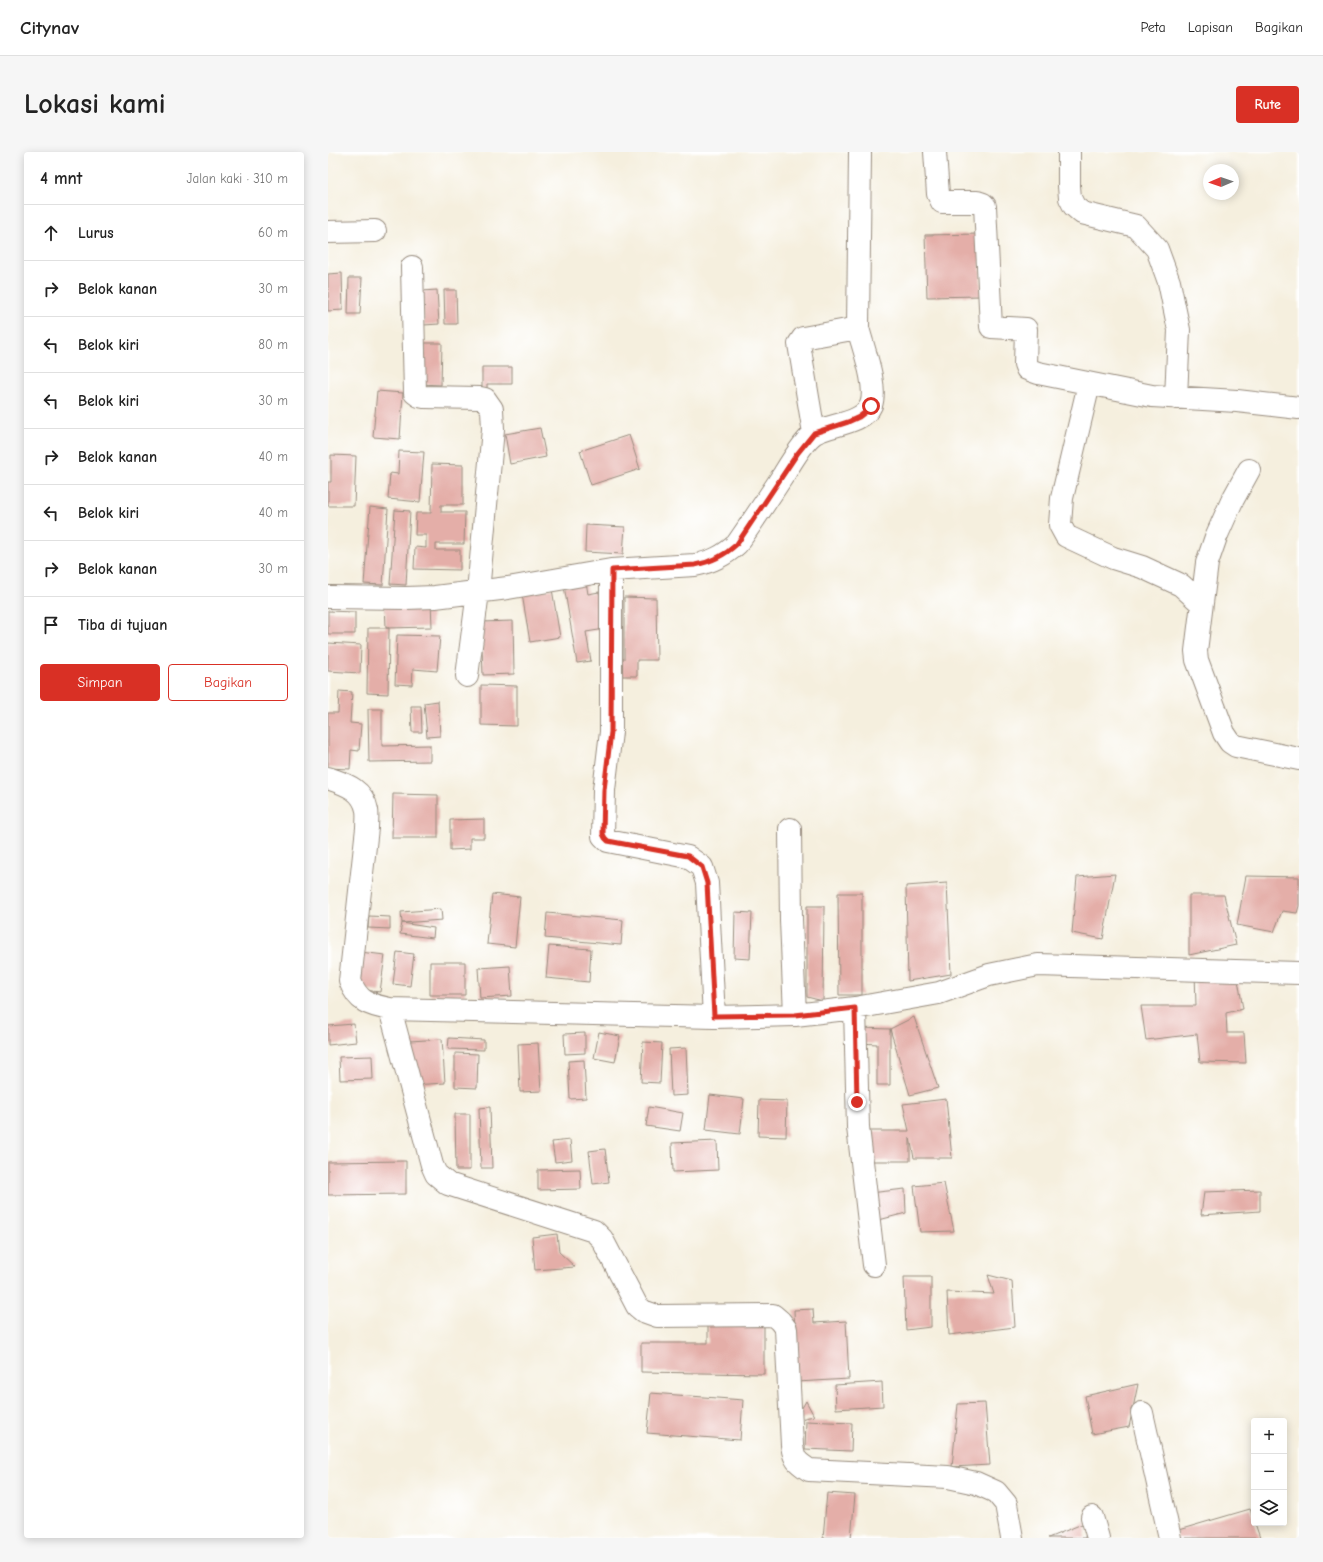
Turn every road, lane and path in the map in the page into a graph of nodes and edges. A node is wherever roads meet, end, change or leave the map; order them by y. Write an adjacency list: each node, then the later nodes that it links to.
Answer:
1 (860, 152): 7 (street)
2 (935, 152): 8 (street)
3 (1069, 152): 9 (street)
4 (375, 231): 5 (street)
5 (328, 232)
6 (412, 267): 14 (street)
7 (858, 328): 11 (street); 11 (street)
8 (1089, 384): 9 (street); 16 (street)
9 (1176, 398): 10 (street)
10 (1299, 408)
11 (814, 433): 13 (street)
12 (1249, 470): 16 (street)
13 (612, 570): 14 (street); 25 (street)
14 (478, 592): 15 (street); 17 (street)
15 (328, 597)
16 (1201, 603): 18 (street)
17 (467, 676)
18 (1299, 759)
19 (328, 778): 23 (street)
20 (790, 829): 24 (street)
21 (1299, 973): 22 (street)
22 (855, 1008): 24 (street); 26 (street)
23 (390, 1009): 25 (street); 29 (street)
24 (795, 1015): 25 (street)
25 (714, 1016)
26 (874, 1265)
27 (1142, 1413): 31 (street)
28 (1092, 1517): 30 (street)
29 (1012, 1538)
30 (1098, 1538)
31 (1170, 1538)

